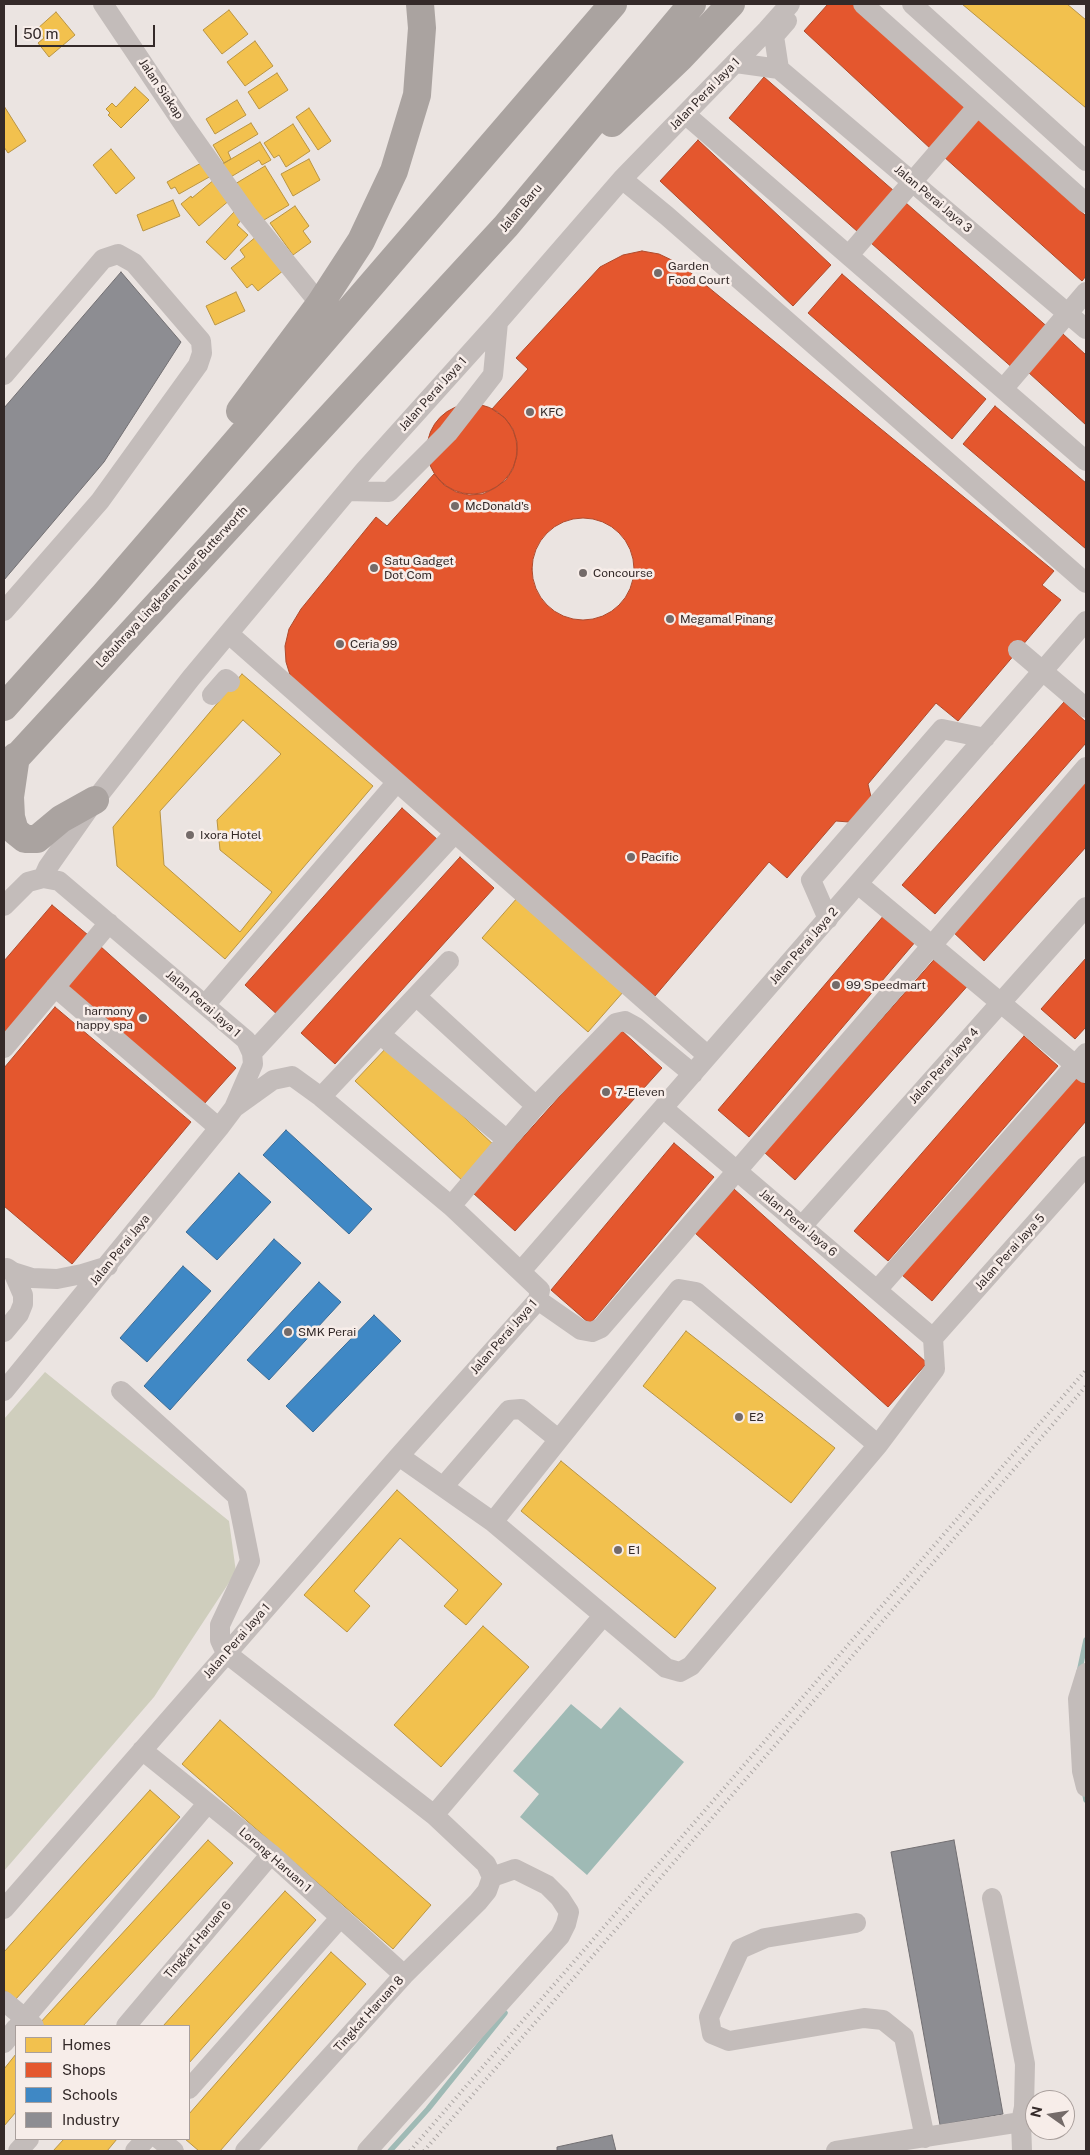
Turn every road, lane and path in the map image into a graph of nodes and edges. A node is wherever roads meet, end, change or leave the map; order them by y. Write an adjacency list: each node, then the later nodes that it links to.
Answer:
1 (103, 4): 21 (street, Jalan Siakap)
2 (420, 4): 21 (highway)
3 (612, 4): 31 (highway)
4 (692, 4): 18 (highway, Jalan Baru)
5 (731, 4): 18 (highway)
6 (790, 4): 10 (street, Jalan Perai Jaya 1)
7 (803, 4): 11 (street)
8 (863, 4): 12 (street)
9 (919, 6): 14 (street)
10 (736, 63): 11 (street); 13 (street, Jalan Perai Jaya 1)
11 (779, 68): 16 (street, Jalan Perai Jaya 3)
12 (977, 107): 16 (street); 17 (street)
13 (685, 114): 15 (street, Jalan Perai Jaya 1); 19 (street)
14 (1086, 160)
15 (622, 179): 23 (street, Jalan Perai Jaya 1); 30 (street)
16 (914, 183): 19 (street); 22 (street, Jalan Perai Jaya 3)
17 (1086, 203)
18 (506, 226): 27 (highway, Jalan Baru)
19 (849, 255): 26 (street)
20 (1086, 292): 22 (street)
21 (320, 304): 31 (highway)
22 (1068, 313): 24 (street, Jalan Perai Jaya 3); 26 (street)
23 (498, 322): 29 (street, Jalan Perai Jaya 1); 29 (street)
24 (1086, 329)
25 (4, 375): 32 (street)
26 (1003, 390): 28 (street)
27 (341, 404): 42 (highway, Lebuhraya Lingkaran Luar Butterworth)
28 (1086, 461)
29 (347, 491): 34 (street, Jalan Perai Jaya 1)
30 (1086, 583)
31 (106, 594): 39 (highway)
32 (4, 611)
33 (1086, 621): 36 (street, Jalan Perai Jaya 2)
34 (228, 634): 44 (street); 45 (street, Jalan Perai Jaya 1)
35 (1018, 650): 36 (street)
36 (1043, 671): 40 (street); 41 (street, Jalan Perai Jaya 2)
37 (230, 682): 38 (street)
38 (212, 695)
39 (4, 707)
40 (1086, 708)
41 (985, 738): 48 (street, Jalan Perai Jaya 2); 51 (street)
42 (10, 763): 45 (highway)
43 (1086, 767): 53 (street)
44 (397, 782): 46 (street); 58 (street)
45 (95, 800): 47 (street)
46 (455, 833): 61 (street); 62 (street)
47 (43, 878): 49 (street); 52 (street, Jalan Perai Jaya 1)
48 (858, 884): 51 (street, Jalan Perai Jaya 2); 53 (street)
49 (4, 906)
50 (1086, 907): 57 (street, Jalan Perai Jaya 4)
51 (828, 919): 62 (street, Jalan Perai Jaya 2)
52 (109, 923): 55 (street); 58 (street, Jalan Perai Jaya 1)
53 (932, 944): 57 (street); 72 (street)
54 (449, 961): 56 (street)
55 (55, 987): 60 (street); 69 (street)
56 (416, 996): 59 (street); 66 (street)
57 (1001, 1002): 63 (street); 74 (street, Jalan Perai Jaya 4)
58 (205, 1005): 61 (street, Jalan Perai Jaya 1)
59 (381, 1035): 65 (street); 70 (street)
60 (4, 1048)
61 (252, 1053): 67 (street)
62 (708, 1056): 64 (street, Jalan Perai Jaya 2)
63 (1083, 1064): 78 (street)
64 (692, 1074): 66 (street); 68 (street, Jalan Perai Jaya 2)
65 (321, 1097): 67 (street, Jalan Perai Jaya 1); 73 (street, Jalan Perai Jaya 1)
66 (536, 1106): 70 (street)
67 (234, 1108): 69 (street, Jalan Perai Jaya)
68 (663, 1108): 72 (street, Jalan Perai Jaya 6); 77 (street, Jalan Perai Jaya 2)
69 (220, 1128): 75 (street, Jalan Perai Jaya)
70 (506, 1140): 73 (street)
71 (1086, 1166): 81 (street, Jalan Perai Jaya 5)
72 (736, 1171): 74 (street, Jalan Perai Jaya 6); 79 (street)
73 (451, 1206): 77 (street, Jalan Perai Jaya 1)
74 (802, 1226): 78 (street, Jalan Perai Jaya 6)
75 (108, 1266): 76 (street); 82 (street, Jalan Perai Jaya)
76 (8, 1268): 80 (street)
77 (521, 1271): 79 (street, Jalan Perai Jaya 1)
78 (877, 1290): 81 (street, Jalan Perai Jaya 6)
79 (538, 1300): 86 (street, Jalan Perai Jaya 1)
80 (4, 1332)
81 (933, 1338): 85 (street)
82 (4, 1390)
83 (121, 1391): 90 (street)
84 (558, 1439): 85 (street); 87 (street); 88 (street)
85 (878, 1445): 89 (street)
86 (399, 1456): 87 (street); 90 (street, Jalan Perai Jaya 1)
87 (443, 1487): 88 (street)
88 (493, 1522): 89 (street)
89 (603, 1616): 95 (street)
90 (226, 1653): 92 (street, Jalan Perai Jaya 1); 95 (street)
91 (1086, 1673): 93 (street)
92 (142, 1750): 94 (street, Lorong Haruan 1); 99 (street, Jalan Perai Jaya 1)
93 (1085, 1775)
94 (207, 1804): 96 (street, Lorong Haruan 1); 104 (street)
95 (434, 1815): 97 (street)
96 (271, 1854): 100 (street, Lorong Haruan 1); 105 (street, Tingkat Haruan 6)
97 (492, 1878): 102 (street, Tingkat Haruan 8); 118 (street)
98 (992, 1898): 109 (street)
99 (4, 1909)
100 (340, 1918): 102 (street, Lorong Haruan 1); 108 (street)
101 (856, 1923): 110 (street)
102 (404, 1975): 117 (street, Tingkat Haruan 8)
103 (4, 2000): 104 (street)
104 (23, 2025)
105 (127, 2025)
106 (15, 2033): 107 (street)
107 (4, 2043)
108 (190, 2088)
109 (1021, 2122): 110 (street); 120 (street)
110 (925, 2138): 119 (street)
111 (28, 2140): 114 (street)
112 (145, 2140): 115 (street)
113 (159, 2140): 116 (street)
114 (18, 2151)
115 (135, 2151)
116 (174, 2151)
117 (245, 2151)
118 (367, 2151)
119 (836, 2151)
120 (1022, 2151)

